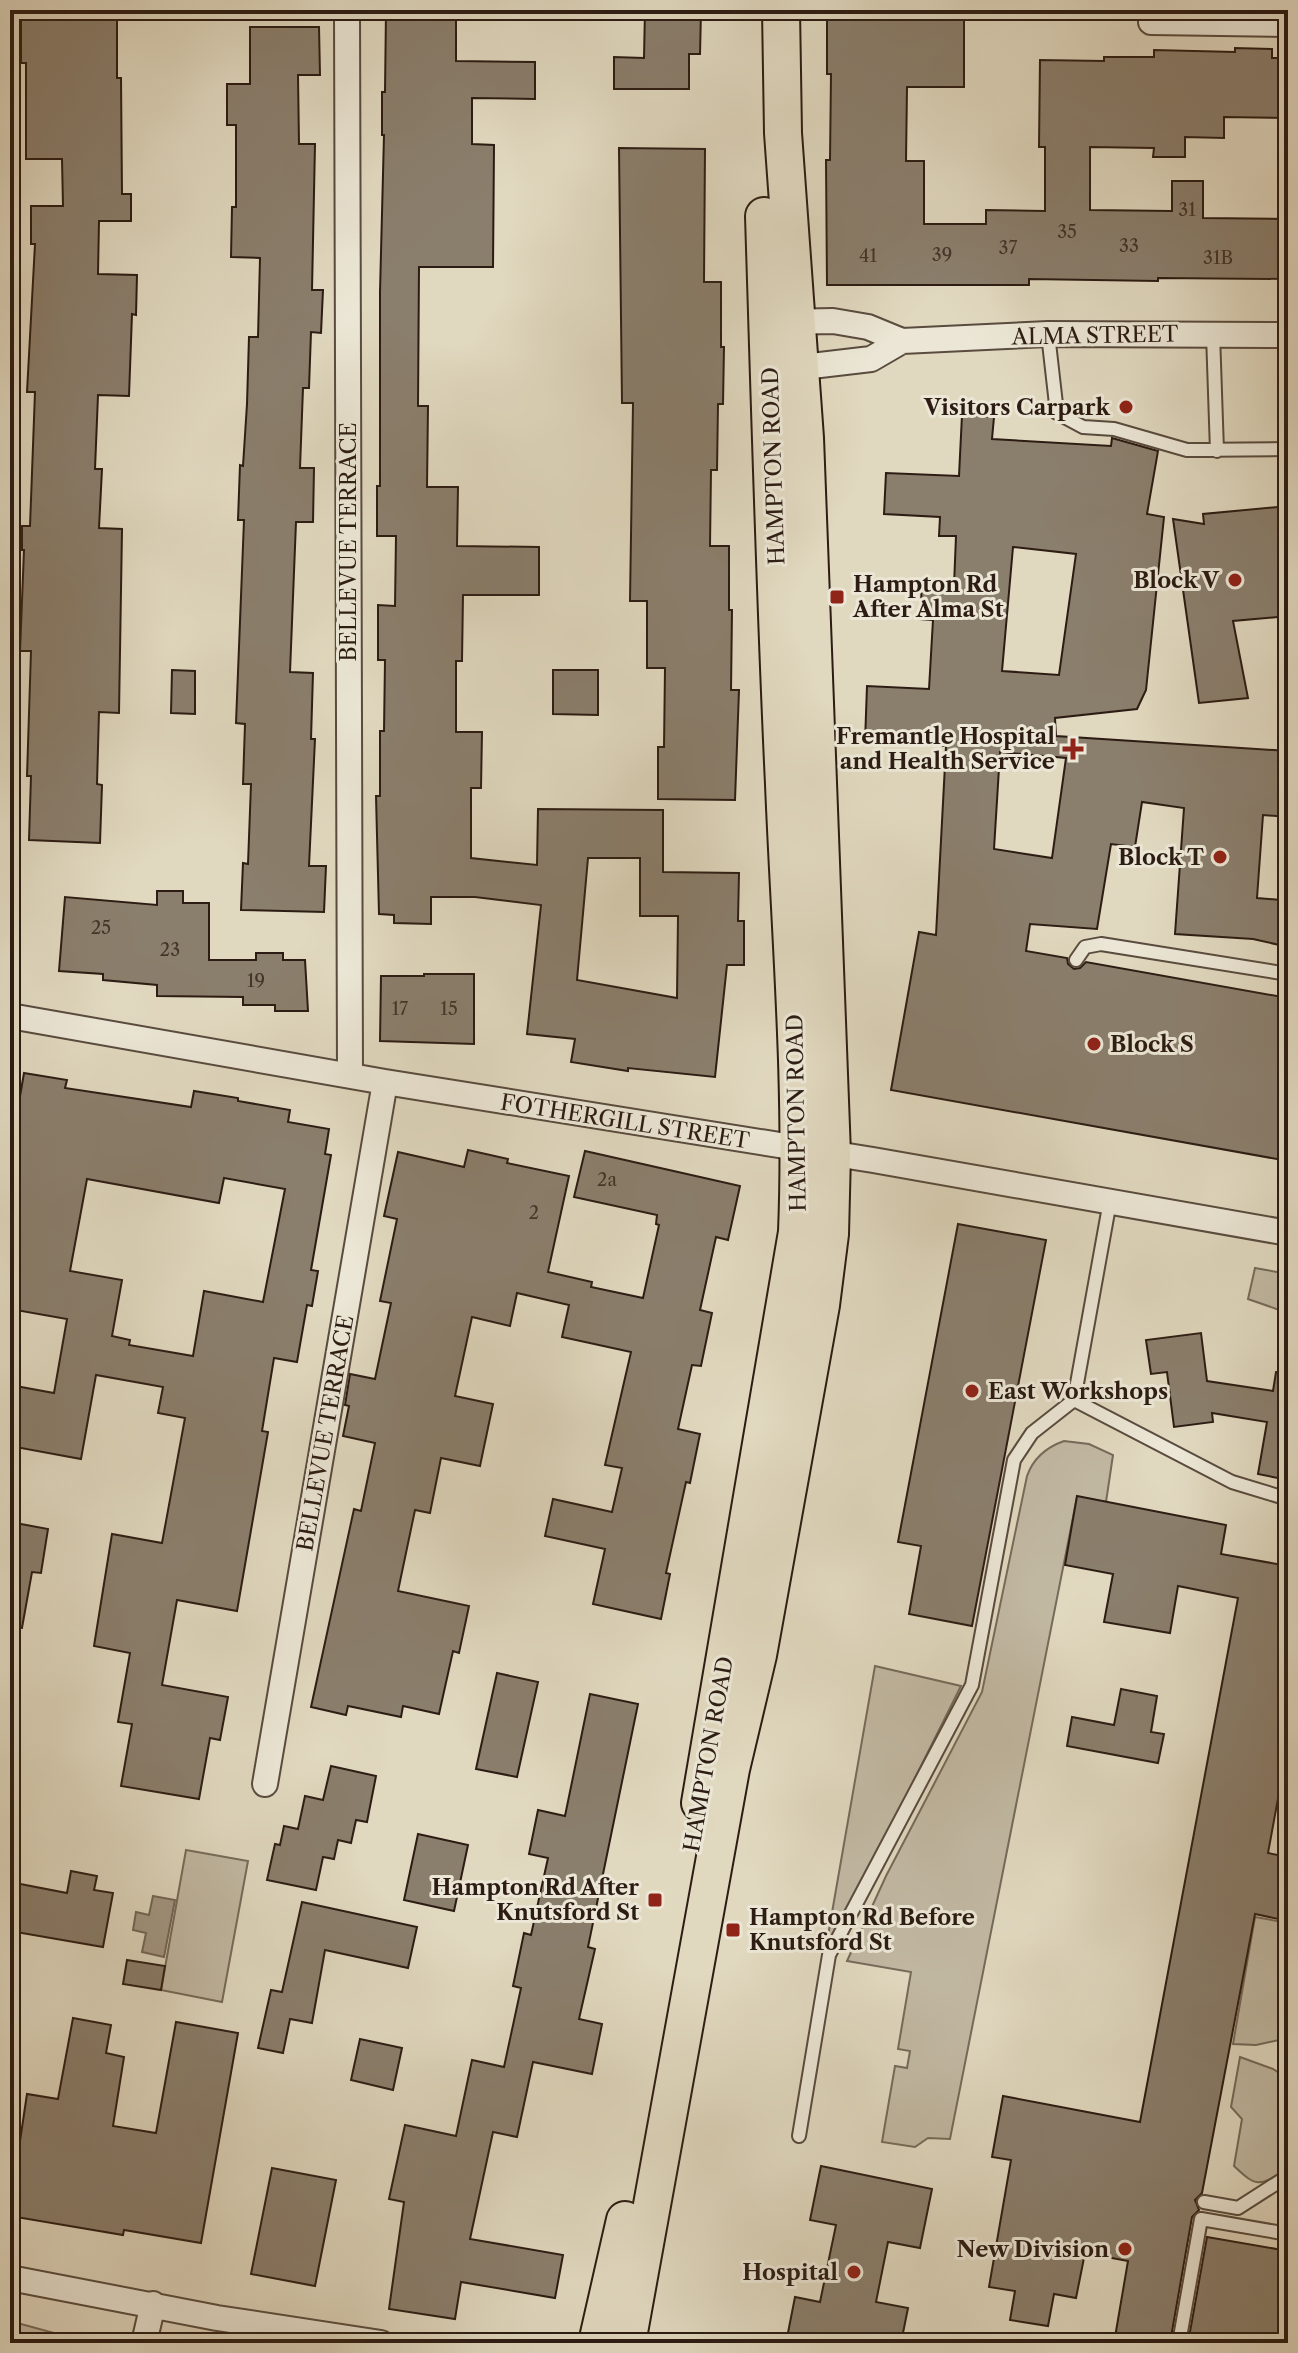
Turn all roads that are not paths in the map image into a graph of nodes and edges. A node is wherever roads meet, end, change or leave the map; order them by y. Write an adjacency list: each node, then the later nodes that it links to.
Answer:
1 (347, 10): 17 (street, BELLEVUE TERRACE)
2 (759, 10): 6 (main road, HAMPTON ROAD)
3 (781, 10): 6 (main road, HAMPTON ROAD)
4 (1151, 22): 5 (street)
5 (1288, 24)
6 (781, 322): 10 (street, ALMA STREET); 11 (main road, HAMPTON ROAD)
7 (1048, 334): 8 (street, ALMA STREET); 10 (street, ALMA STREET); 13 (lane)
8 (1213, 334): 9 (street, ALMA STREET); 13 (lane)
9 (1288, 335)
10 (902, 341): 11 (street, ALMA STREET)
11 (785, 369): 19 (main road, HAMPTON ROAD)
12 (1288, 449): 13 (lane)
13 (1217, 451)
14 (1076, 960): 15 (lane)
15 (1288, 974)
16 (10, 1016): 17 (street, FOTHERGILL STREET)
17 (350, 1074): 18 (street, FOTHERGILL STREET)
18 (385, 1082): 19 (street, FOTHERGILL STREET); 24 (street, BELLEVUE TERRACE)
19 (816, 1152): 20 (street, FOTHERGILL STREET); 31 (main road, HAMPTON ROAD)
20 (1110, 1201): 21 (street, FOTHERGILL STREET); 22 (lane)
21 (1288, 1233)
22 (1074, 1400): 23 (lane); 25 (lane)
23 (1288, 1499)
24 (265, 1784)
25 (799, 2136)
26 (1288, 2176): 27 (lane)
27 (1204, 2202)
28 (1288, 2234): 34 (lane)
29 (10, 2278): 30 (street)
30 (153, 2304): 32 (street); 33 (street)
31 (621, 2342)
32 (144, 2343)
33 (381, 2343)
34 (1179, 2343)

